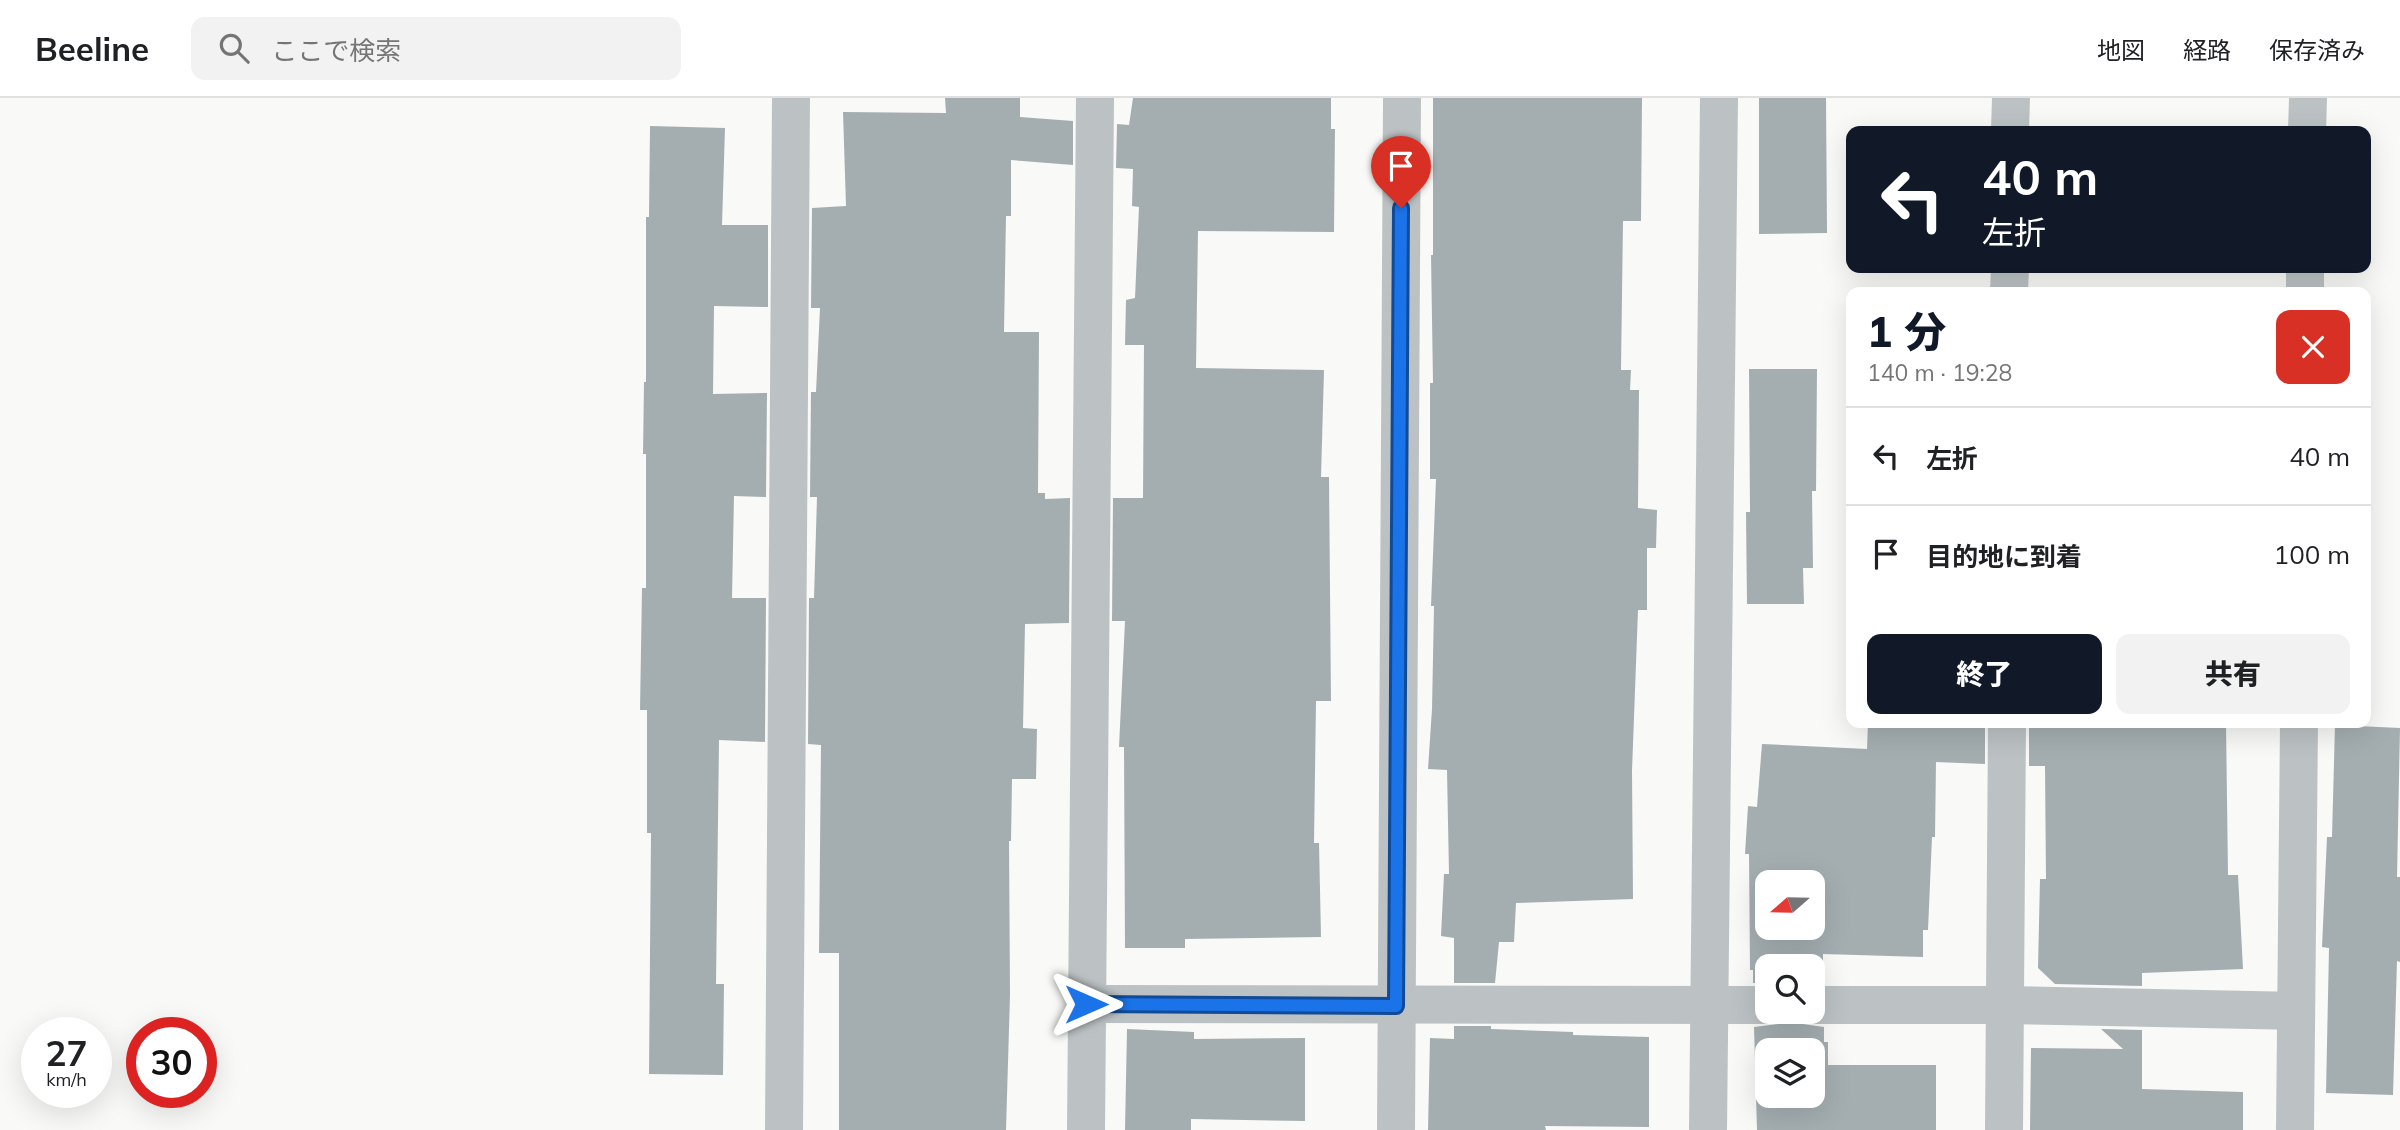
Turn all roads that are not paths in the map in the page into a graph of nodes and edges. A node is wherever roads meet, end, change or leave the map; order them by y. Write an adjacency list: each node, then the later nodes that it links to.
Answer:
1 (791, 98): 18 (street)
2 (1095, 98): 11 (street)
3 (1402, 98): 16 (street)
4 (1719, 98): 12 (street)
5 (2011, 98): 7 (street)
6 (2308, 98): 8 (street)
7 (2010, 126)
8 (2307, 126)
9 (2007, 728): 15 (street)
10 (2299, 728): 17 (street)
11 (1086, 1004): 16 (street); 19 (street)
12 (1709, 1005): 13 (street); 16 (street); 21 (street)
13 (1755, 1005)
14 (1825, 1005): 15 (street)
15 (2005, 1005): 17 (street); 22 (street)
16 (1396, 1006): 20 (street)
17 (2295, 1010): 23 (street)
18 (785, 1130)
19 (1086, 1130)
20 (1396, 1130)
21 (1708, 1130)
22 (2004, 1130)
23 (2295, 1130)

